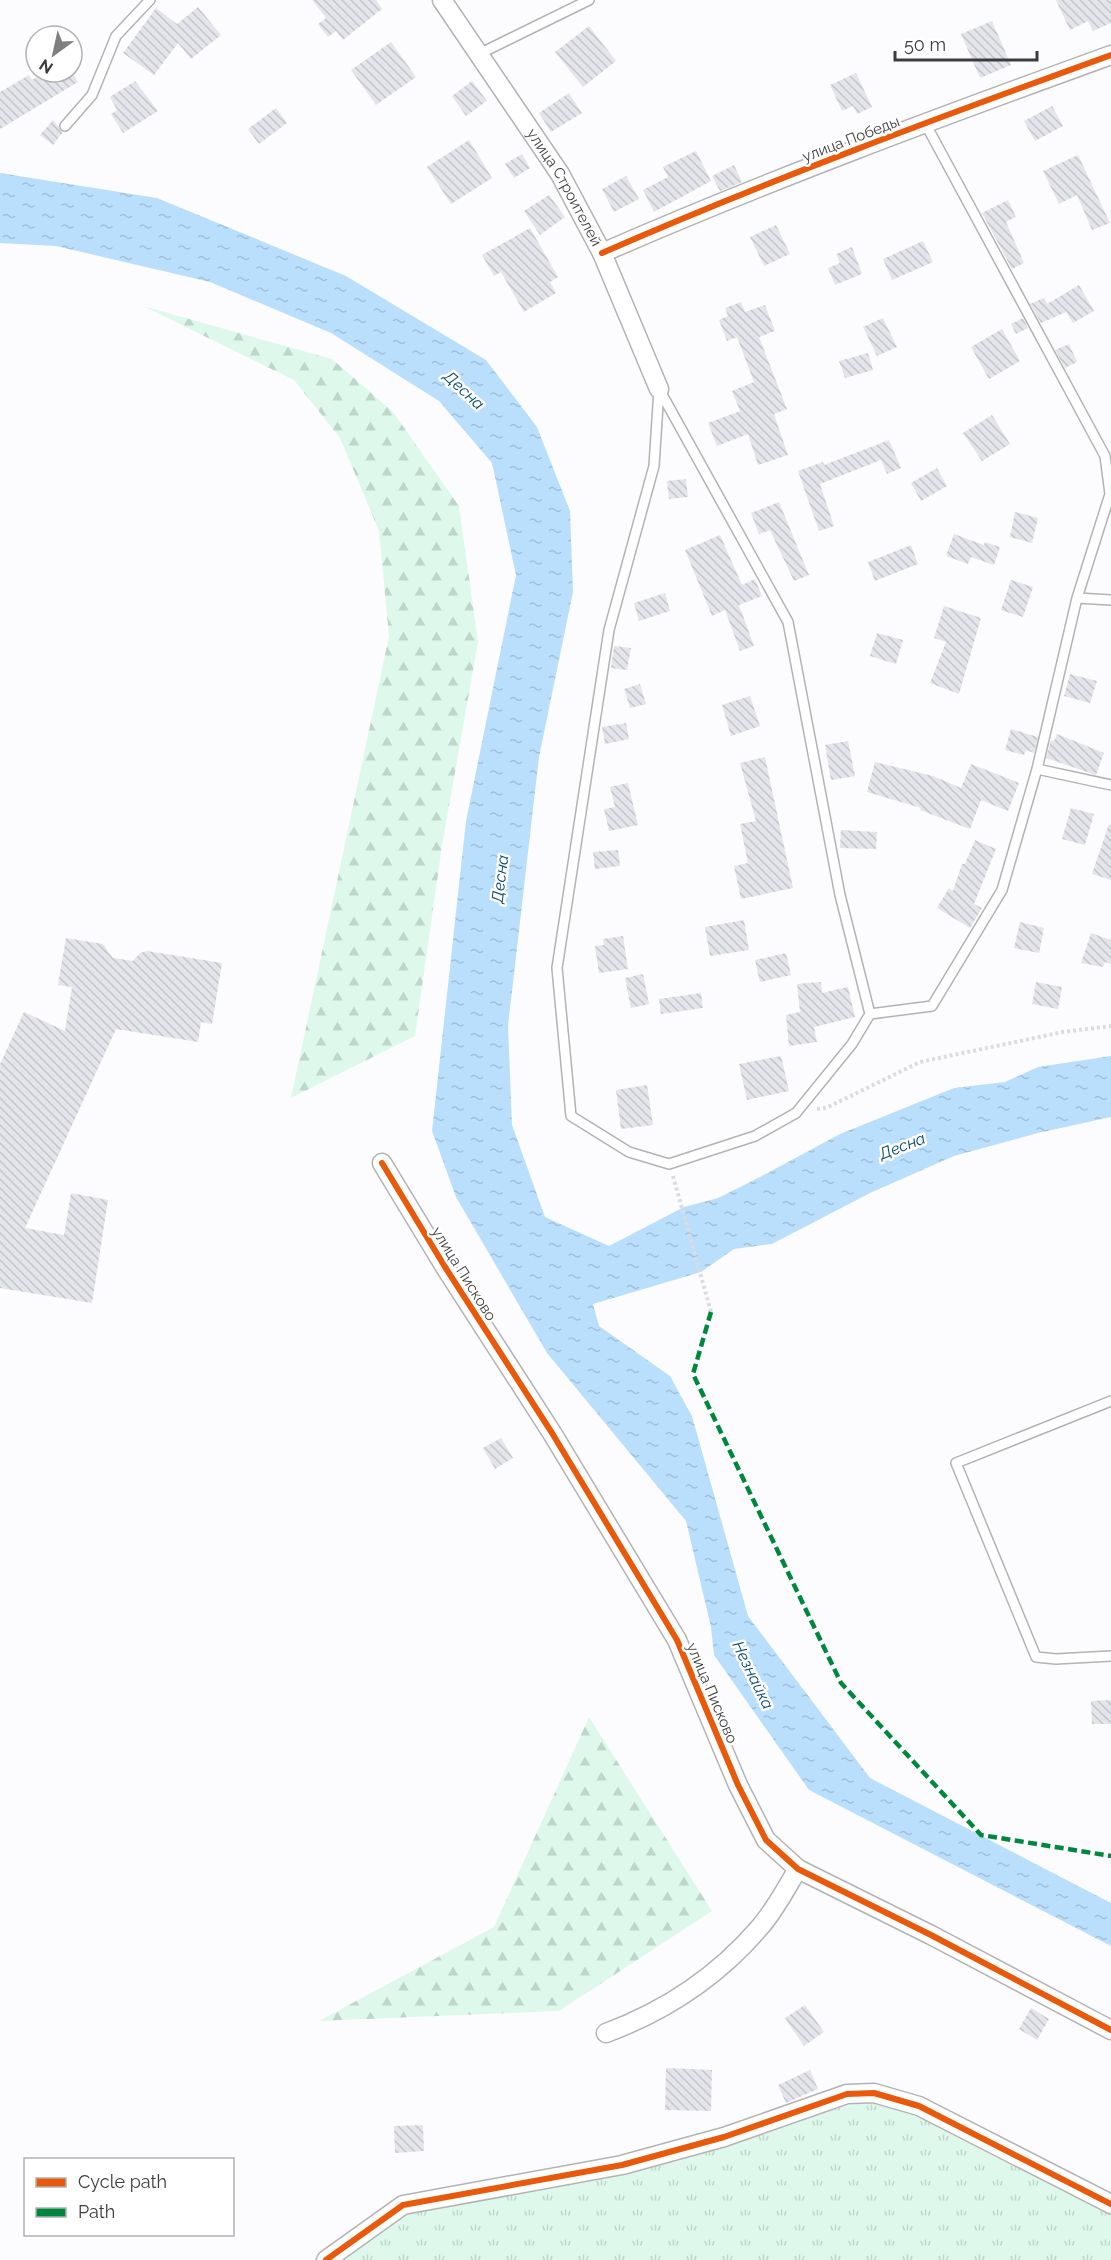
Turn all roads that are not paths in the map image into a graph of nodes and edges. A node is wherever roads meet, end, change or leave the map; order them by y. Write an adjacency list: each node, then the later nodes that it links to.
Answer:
1 (150, 0): 7 (lane)
2 (442, 0): 4 (street, улица Строителей)
3 (589, 0): 4 (lane)
4 (479, 54): 8 (street, улица Строителей)
5 (1111, 55): 6 (street, улица Победы)
6 (925, 123): 8 (street, улица Победы); 10 (lane)
7 (65, 126)
8 (602, 253): 9 (street, улица Строителей)
9 (659, 389): 15 (lane); 15 (lane)
10 (1108, 455): 11 (lane)
11 (1077, 598): 12 (lane); 13 (lane)
12 (1111, 600)
13 (1037, 769): 14 (lane); 15 (lane)
14 (1111, 785)
15 (870, 1014)
16 (382, 1163): 19 (street, улица Писково)
17 (1111, 1401): 18 (lane)
18 (1111, 1656)
19 (798, 1869): 20 (street, улица Писково); 21 (street)
20 (1111, 2030)
21 (606, 2033)
22 (1111, 2204): 23 (street)
23 (326, 2260)

